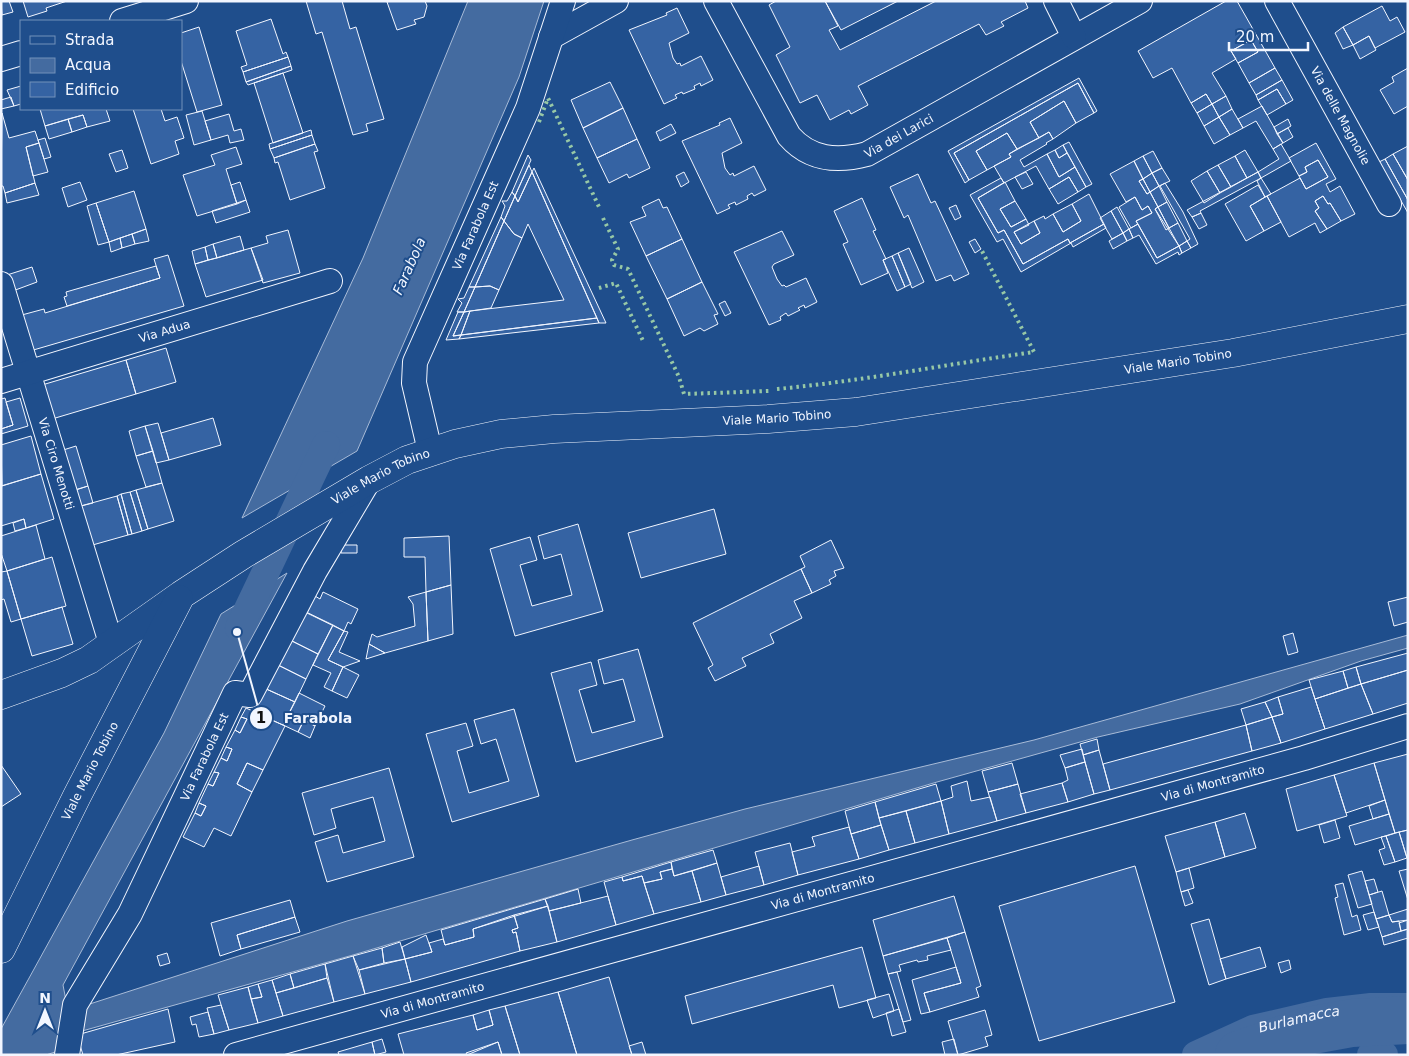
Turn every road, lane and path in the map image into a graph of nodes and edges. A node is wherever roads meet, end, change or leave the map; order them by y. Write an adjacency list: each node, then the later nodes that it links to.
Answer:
1 (186, 1): 8 (street)
2 (563, 1): 9 (street, Via Farabola Est)
3 (616, 1): 9 (street)
4 (716, 1): 10 (street, Via dei Larici)
5 (1056, 1): 10 (street)
6 (1140, 1): 10 (street, Via dei Larici)
7 (1277, 1): 13 (street, Via delle Magnolie)
8 (125, 20)
9 (551, 37): 19 (street, Via Farabola Est)
10 (1074, 38)
11 (20, 53): 12 (street)
12 (1, 59)
13 (1389, 204)
14 (330, 282): 17 (street, Via Adua)
15 (1, 284): 17 (street, Via Ciro Menotti)
16 (1408, 319): 19 (main road, Viale Mario Tobino)
17 (30, 373): 18 (street, Via Adua); 22 (street, Via Ciro Menotti)
18 (1, 381)
19 (430, 451): 20 (main road, Viale Mario Tobino)
20 (369, 480): 21 (main road, Viale Mario Tobino); 26 (street, Via Farabola Est)
21 (181, 595): 22 (main road, Viale Mario Tobino); 25 (main road, Viale Mario Tobino)
22 (111, 643): 23 (main road, Viale Mario Tobino)
23 (1, 695)
24 (1408, 726): 27 (street, Via di Montramito)
25 (1, 949)
26 (68, 1049)
27 (236, 1055)

